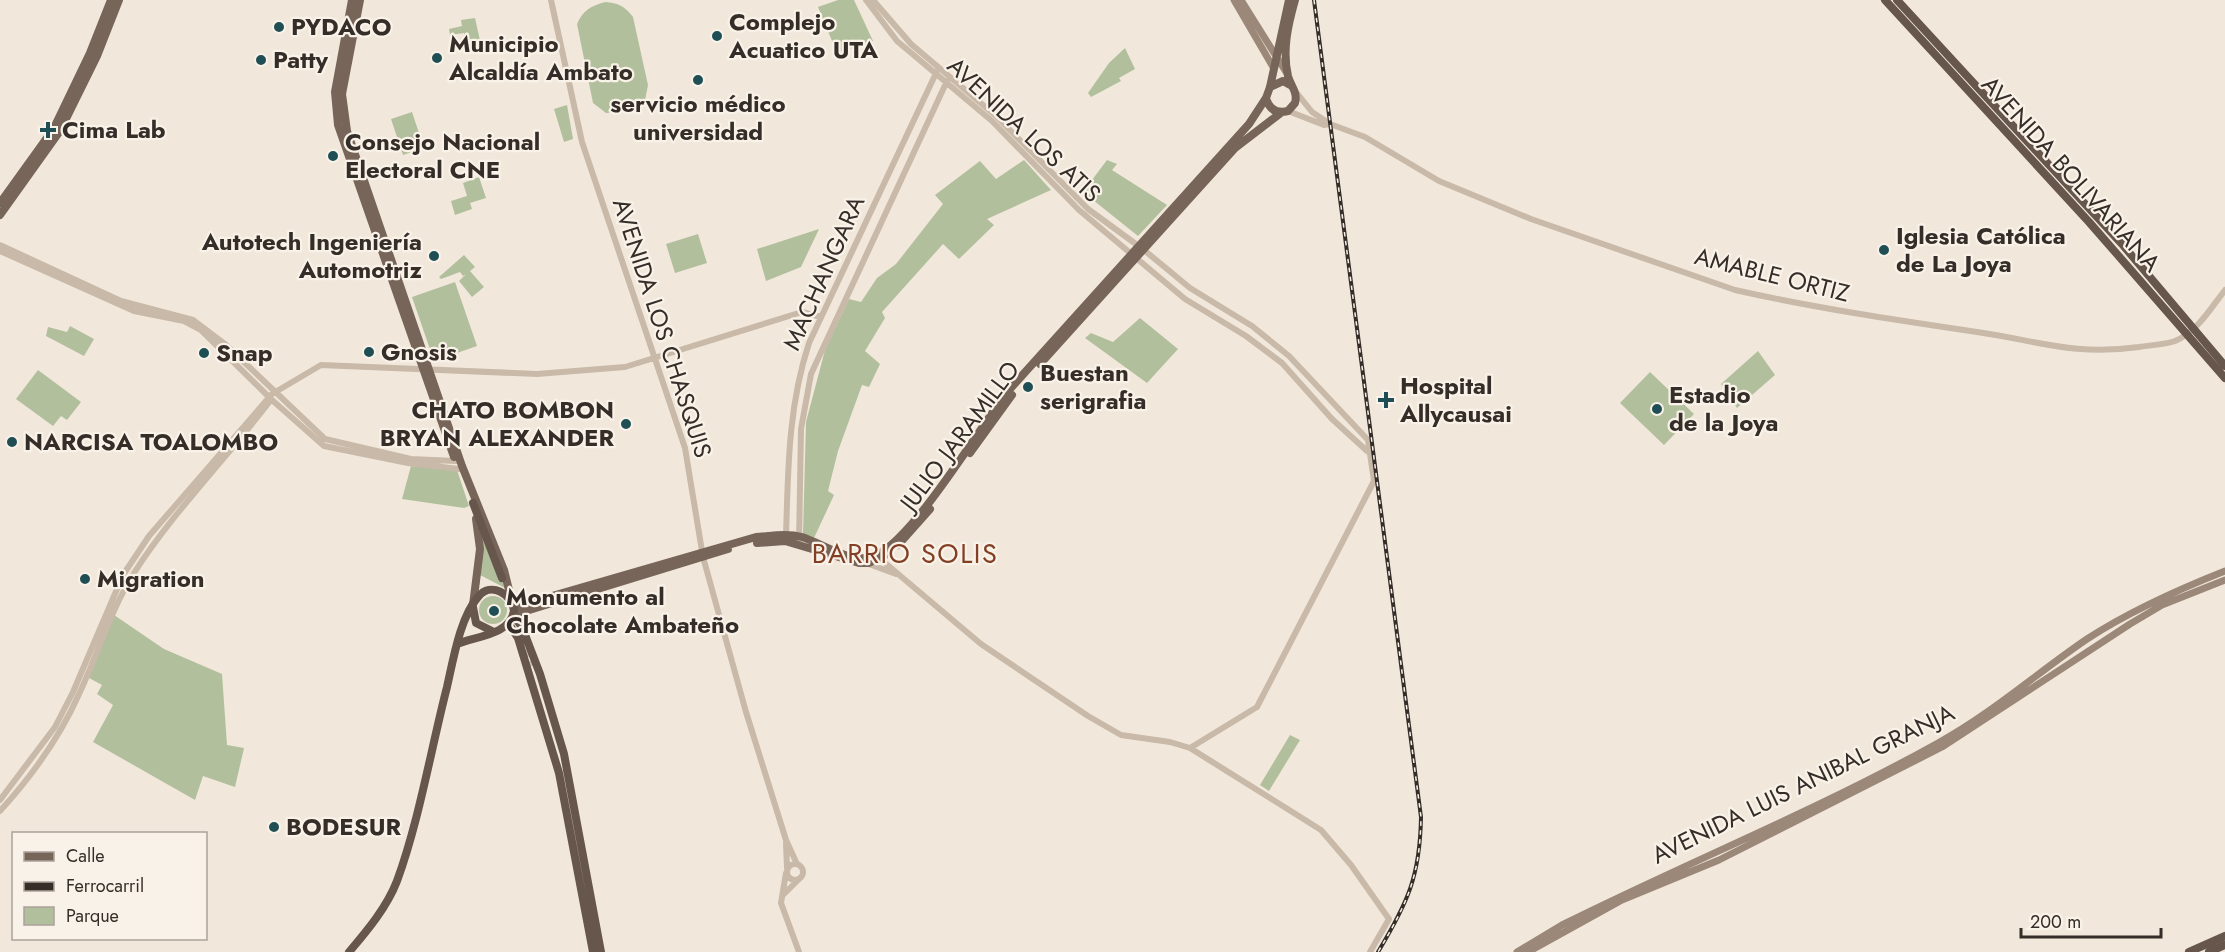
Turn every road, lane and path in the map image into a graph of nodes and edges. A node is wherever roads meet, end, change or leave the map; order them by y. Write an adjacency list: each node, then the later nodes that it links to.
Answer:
1 (111, 0): 24 (main road)
2 (119, 0): 25 (main road)
3 (352, 0): 35 (main road)
4 (360, 0): 35 (main road)
5 (551, 0): 33 (street, AVENIDA LOS CHASQUIS)
6 (866, 0): 16 (street, AVENIDA LOS ATIS)
7 (873, 0): 16 (street, AVENIDA LOS ATIS)
8 (1234, 0): 15 (main road)
9 (1241, 0): 14 (main road)
10 (1289, 0): 14 (main road, JULIO JARAMILLO)
11 (1295, 0): 17 (main road)
12 (1885, 0): 32 (highway, AVENIDA BOLIVARIANA)
13 (1897, 0): 32 (highway, AVENIDA BOLIVARIANA)
14 (1276, 54): 15 (main road, JULIO JARAMILLO); 17 (main road)
15 (1272, 67): 19 (main road, JULIO JARAMILLO)
16 (937, 71): 18 (street, AVENIDA LOS ATIS); 31 (street, MACHANGARA)
17 (1288, 76): 20 (main road)
18 (947, 79): 27 (street, AVENIDA LOS ATIS); 29 (street, AVENIDA LOS ATIS); 43 (street, MACHANGARA)
19 (1269, 87): 20 (main road); 21 (main road, JULIO JARAMILLO)
20 (1294, 89): 22 (main road, JULIO JARAMILLO); 23 (street, AMABLE ORTIZ)
21 (1266, 98): 22 (main road); 27 (main road, JULIO JARAMILLO)
22 (1285, 112): 23 (street, AMABLE ORTIZ); 27 (main road, JULIO JARAMILLO)
23 (1330, 124): 32 (street, AMABLE ORTIZ)
24 (0, 203)
25 (0, 215)
26 (0, 245): 37 (street)
27 (1141, 248): 29 (main road, JULIO JARAMILLO); 39 (street, AVENIDA LOS ATIS)
28 (0, 251): 38 (street)
29 (1134, 257): 39 (street, AVENIDA LOS ATIS); 45 (main road, JULIO JARAMILLO)
30 (2225, 290): 32 (street)
31 (821, 317): 33 (street); 42 (street, MACHANGARA)
32 (2190, 332): 34 (highway, AVENIDA BOLIVARIANA); 36 (highway, AVENIDA BOLIVARIANA)
33 (656, 356): 35 (street); 44 (street, AVENIDA LOS CHASQUIS)
34 (2225, 366)
35 (426, 370): 37 (street); 40 (main road); 41 (main road)
36 (2225, 378)
37 (278, 393): 38 (street); 40 (street)
38 (270, 399): 40 (street); 59 (street); 60 (street)
39 (1367, 451): 57 (street)
40 (457, 465): 41 (main road)
41 (475, 502): 49 (highway); 51 (main road); 52 (main road)
42 (786, 538): 43 (main road); 44 (main road)
43 (799, 540): 46 (main road)
44 (702, 554): 52 (main road); 61 (street, AVENIDA LOS CHASQUIS)
45 (878, 557): 46 (main road, JULIO JARAMILLO); 48 (street)
46 (865, 561): 48 (street)
47 (2225, 571): 73 (main road, AVENIDA LUIS ANIBAL GRANJA)
48 (896, 574): 57 (street)
49 (503, 578)
50 (2225, 580): 74 (main road, AVENIDA LUIS ANIBAL GRANJA)
51 (473, 605): 52 (highway); 54 (highway); 55 (highway)
52 (513, 608): 53 (highway); 58 (highway)
53 (509, 624): 54 (highway); 58 (highway)
54 (492, 632): 55 (highway)
55 (457, 644): 68 (highway)
56 (533, 666): 58 (highway)
57 (1190, 748): 72 (street)
58 (563, 773): 69 (highway); 70 (highway)
59 (0, 800)
60 (0, 811)
61 (786, 840): 62 (street, AVENIDA LOS CHASQUIS); 63 (street, AVENIDA LOS CHASQUIS)
62 (797, 864): 63 (street); 64 (street, AVENIDA LOS CHASQUIS)
63 (786, 871): 64 (street); 65 (street, AVENIDA LOS CHASQUIS)
64 (799, 879): 65 (street)
65 (781, 898): 71 (street)
66 (2225, 936): 75 (highway)
67 (2225, 945): 76 (highway)
68 (349, 952)
69 (593, 952)
70 (601, 952)
71 (799, 952)
72 (1370, 952)
73 (1517, 952)
74 (1528, 952)
75 (2189, 952)
76 (2209, 952)

